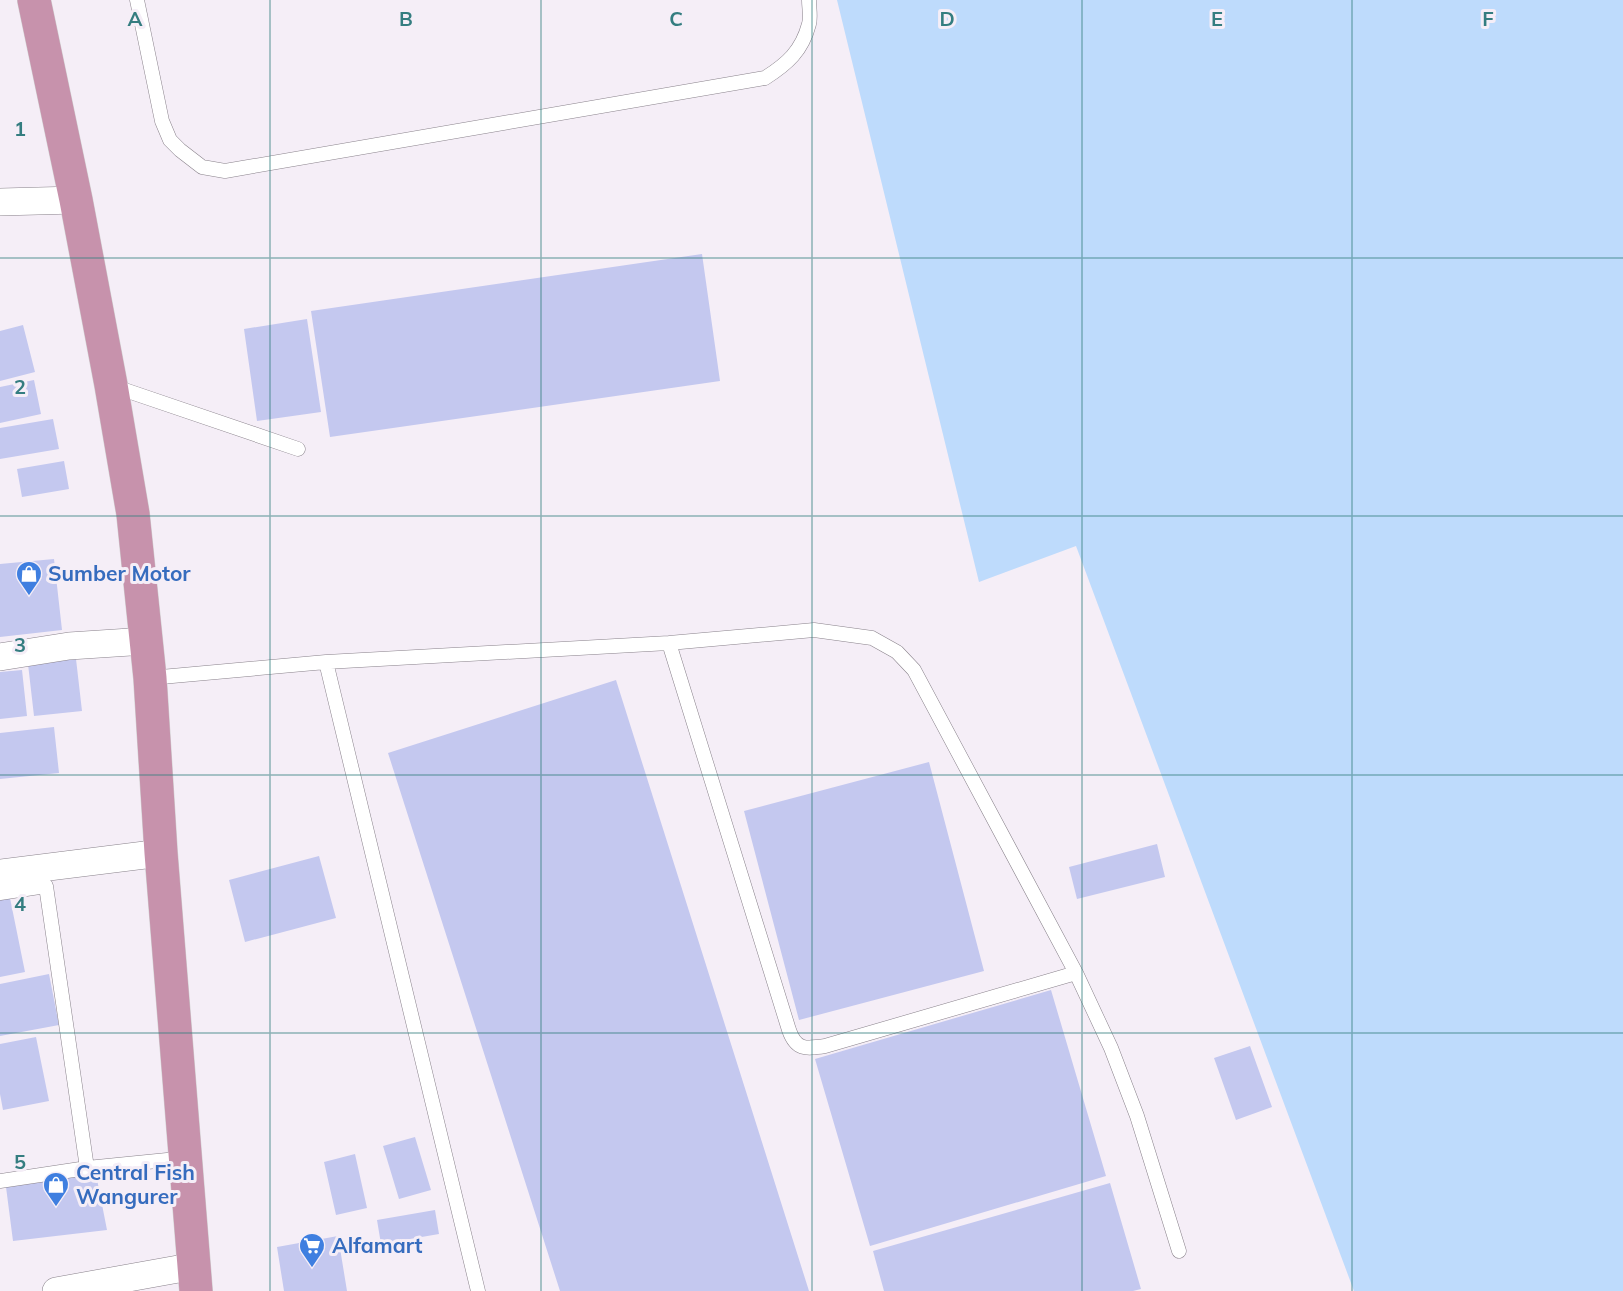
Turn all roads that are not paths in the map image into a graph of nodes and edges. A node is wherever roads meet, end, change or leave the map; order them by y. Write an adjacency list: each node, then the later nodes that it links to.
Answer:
1 (34, 0): 4 (highway)
2 (137, 0): 3 (lane)
3 (809, 0)
4 (76, 200): 5 (street); 6 (highway)
5 (0, 202)
6 (111, 385): 7 (lane); 8 (highway)
7 (298, 449)
8 (146, 641): 10 (street); 12 (highway)
9 (669, 643): 11 (lane); 16 (lane); 16 (lane)
10 (0, 657)
11 (326, 662): 12 (lane); 23 (lane)
12 (150, 678): 13 (highway)
13 (161, 853): 14 (street); 17 (highway)
14 (0, 873)
15 (0, 893): 18 (lane)
16 (1076, 973): 20 (lane)
17 (187, 1158): 18 (lane); 21 (highway)
18 (87, 1168): 19 (lane)
19 (0, 1181)
20 (1179, 1251)
21 (196, 1278): 22 (street)
22 (56, 1291)
23 (478, 1291)

